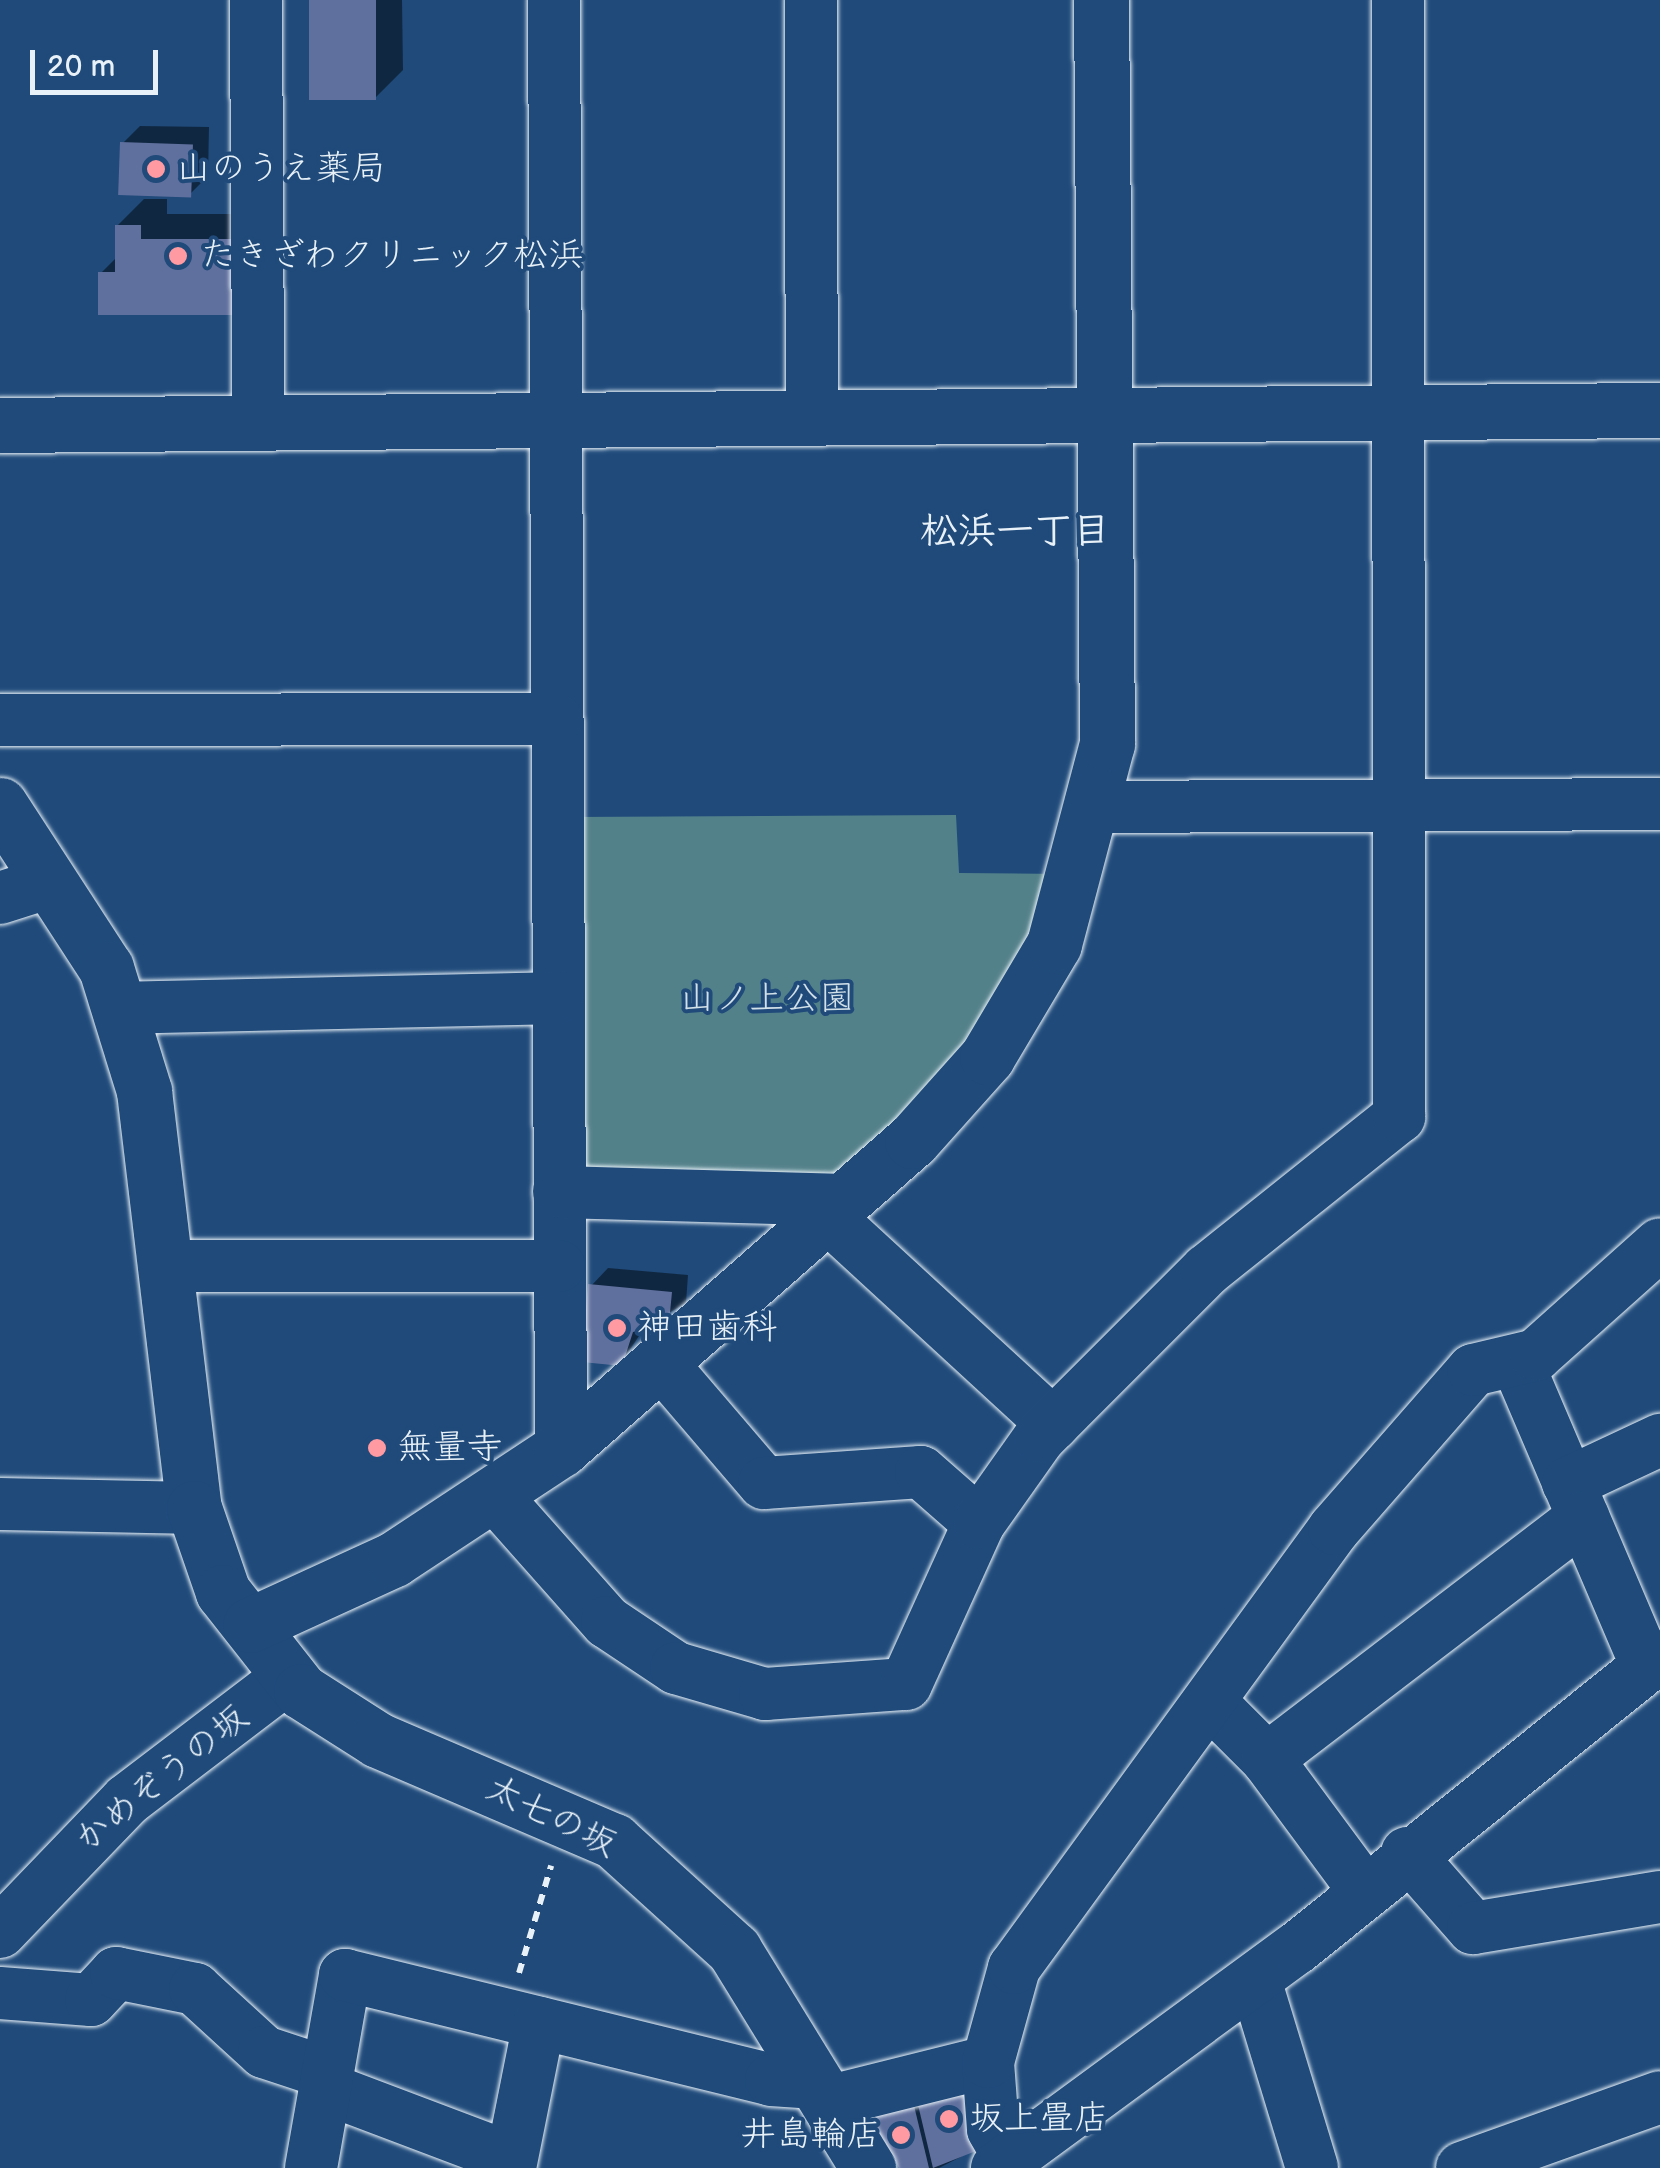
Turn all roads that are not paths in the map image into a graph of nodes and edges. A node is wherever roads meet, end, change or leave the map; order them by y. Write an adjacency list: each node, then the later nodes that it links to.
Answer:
1 (256, 0): 10 (street)
2 (554, 0): 11 (street)
3 (810, 0): 8 (street)
4 (1101, 0): 9 (street)
5 (1398, 0): 7 (street)
6 (1660, 410): 7 (street)
7 (1404, 413): 9 (street); 17 (street)
8 (812, 417): 9 (street); 11 (street)
9 (1102, 419): 18 (street)
10 (258, 422): 11 (street); 12 (street)
11 (554, 423): 13 (street)
12 (0, 425)
13 (556, 719): 14 (street); 20 (street)
14 (0, 720)
15 (1660, 804): 17 (street)
16 (0, 805): 19 (street, 太七の坂)
17 (1404, 806): 18 (street); 29 (street)
18 (1096, 807): 23 (street)
19 (25, 890): 21 (street, 太七の坂)
20 (558, 998): 21 (street); 22 (street)
21 (118, 1008): 25 (street, 太七の坂)
22 (560, 1192): 23 (street); 26 (street)
23 (838, 1208): 28 (street); 29 (street)
24 (1660, 1244): 27 (street)
25 (169, 1266): 26 (street); 35 (street, 太七の坂)
26 (560, 1266): 31 (street)
27 (1517, 1362): 33 (street); 40 (street)
28 (661, 1363): 31 (street); 36 (street)
29 (1053, 1424): 36 (street)
30 (1660, 1440): 33 (street)
31 (561, 1449): 32 (street)
32 (495, 1496): 36 (street); 37 (street)
33 (1575, 1500): 38 (street); 41 (street)
34 (0, 1504): 35 (street)
35 (194, 1508): 37 (street, 太七の坂)
36 (978, 1523)
37 (250, 1624): 39 (street, 太七の坂)
38 (1653, 1660): 42 (street)
39 (290, 1676): 45 (street, かめぞうの坂); 51 (street, 太七の坂)
40 (1212, 1702): 41 (street); 49 (street)
41 (1267, 1759): 43 (street)
42 (1406, 1853): 43 (street); 44 (street)
43 (1364, 1890): 46 (street)
44 (1660, 1897)
45 (0, 1932)
46 (1254, 1980): 55 (street); 58 (street)
47 (0, 1992): 50 (street)
48 (524, 2020): 50 (street); 51 (street); 54 (street)
49 (988, 2062): 51 (street); 55 (street)
50 (326, 2080): 54 (street); 56 (street)
51 (821, 2092): 57 (street, 太七の坂)
52 (1660, 2097): 53 (street)
53 (1549, 2152): 59 (street)
54 (510, 2163)
55 (1004, 2164)
56 (312, 2168)
57 (868, 2168)
58 (1312, 2168)
59 (1462, 2168)

